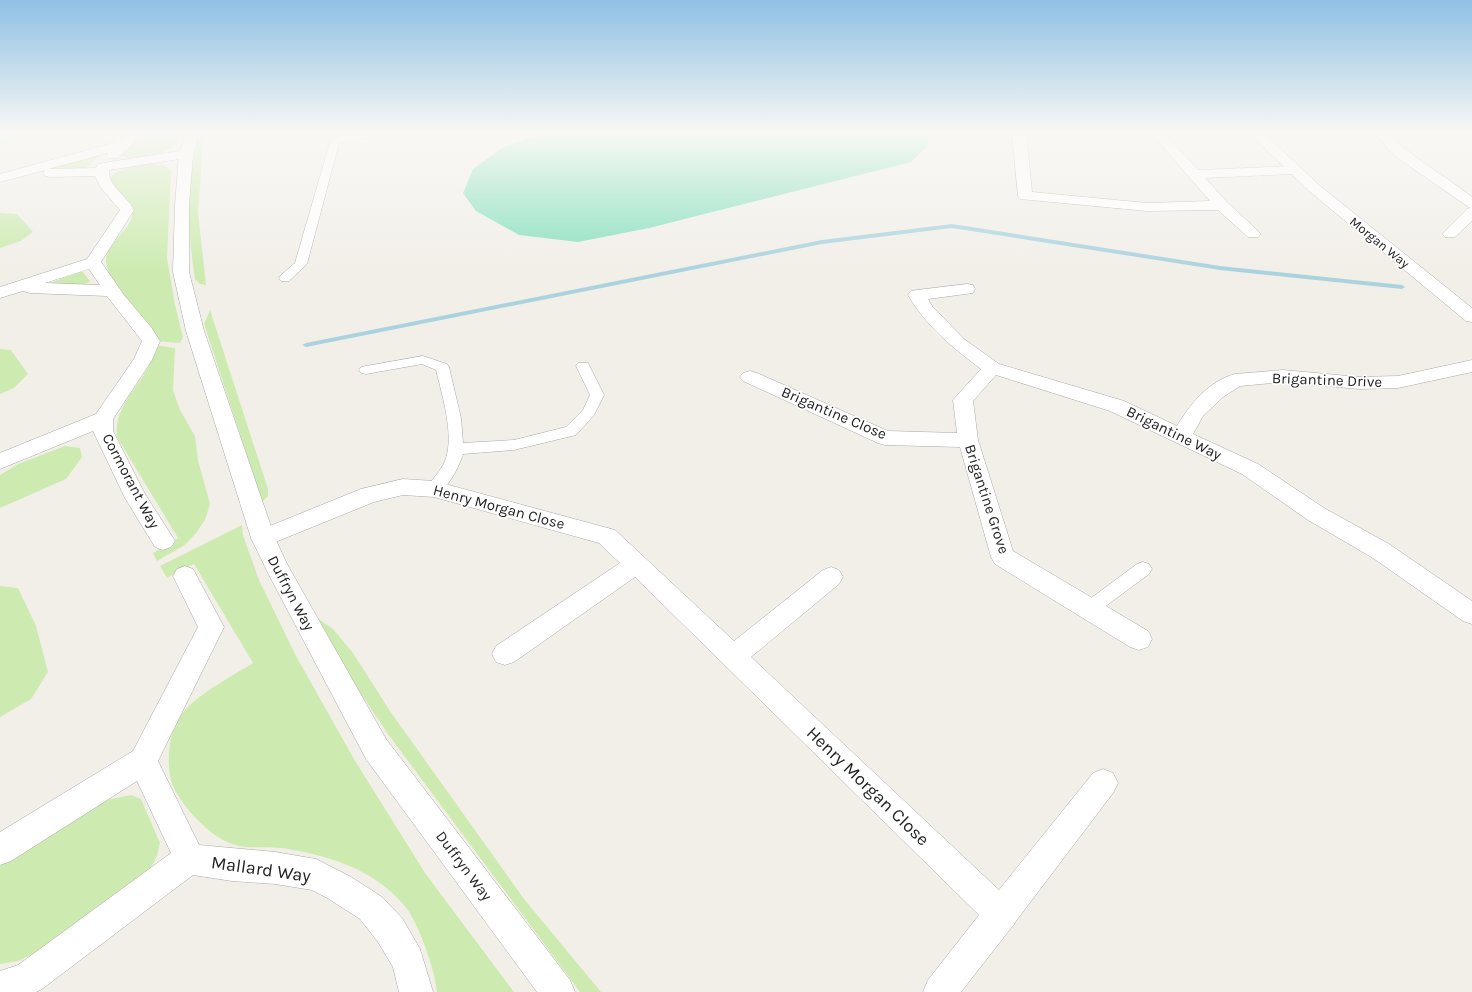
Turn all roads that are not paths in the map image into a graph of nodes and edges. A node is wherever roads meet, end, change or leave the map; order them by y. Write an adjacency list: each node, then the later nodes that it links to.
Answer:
1 (103, 178): 13 (street)
2 (185, 178): 31 (street, Duffryn Way)
3 (325, 178): 14 (lane)
4 (1023, 178): 9 (street)
5 (1197, 178): 9 (street)
6 (1303, 178): 19 (street, Morgan Way)
7 (1438, 178): 8 (street)
8 (1472, 204)
9 (1222, 205): 11 (street)
10 (1472, 212): 12 (street)
11 (1253, 234)
12 (1450, 234)
13 (93, 262): 15 (street); 17 (street, Cormorant Way)
14 (285, 278)
15 (16, 288): 17 (street); 18 (street)
16 (967, 289): 22 (street, Brigantine Way)
17 (113, 291): 25 (street, Cormorant Way)
18 (0, 293)
19 (1472, 317)
20 (583, 366): 28 (lane)
21 (1472, 366): 26 (street, Brigantine Drive)
22 (992, 368): 26 (street, Brigantine Way); 27 (street, Brigantine Grove)
23 (366, 370): 28 (lane)
24 (750, 377): 27 (street, Brigantine Close)
25 (103, 419): 29 (street, Cormorant Way); 32 (street, Cormorant Way)
26 (1182, 436): 38 (street, Brigantine Way)
27 (968, 440): 37 (street, Brigantine Grove)
28 (456, 449): 30 (lane)
29 (0, 461)
30 (434, 489): 31 (street, Henry Morgan Close); 33 (street, Henry Morgan Close)
31 (263, 538): 49 (street, Duffryn Way)
32 (163, 541)
33 (636, 564): 40 (street); 41 (street, Henry Morgan Close)
34 (1143, 569): 37 (lane)
35 (185, 576): 42 (street)
36 (831, 577): 41 (street)
37 (1089, 609): 39 (street, Brigantine Grove)
38 (1472, 614)
39 (1138, 639)
40 (505, 654)
41 (734, 657): 46 (street, Henry Morgan Close)
42 (143, 762): 44 (street); 45 (street)
43 (1103, 783): 46 (street)
44 (0, 850)
45 (189, 859): 47 (street); 48 (street, Mallard Way)
46 (1002, 915): 50 (street)
47 (0, 988)
48 (416, 992)
49 (558, 992)
50 (940, 992)

